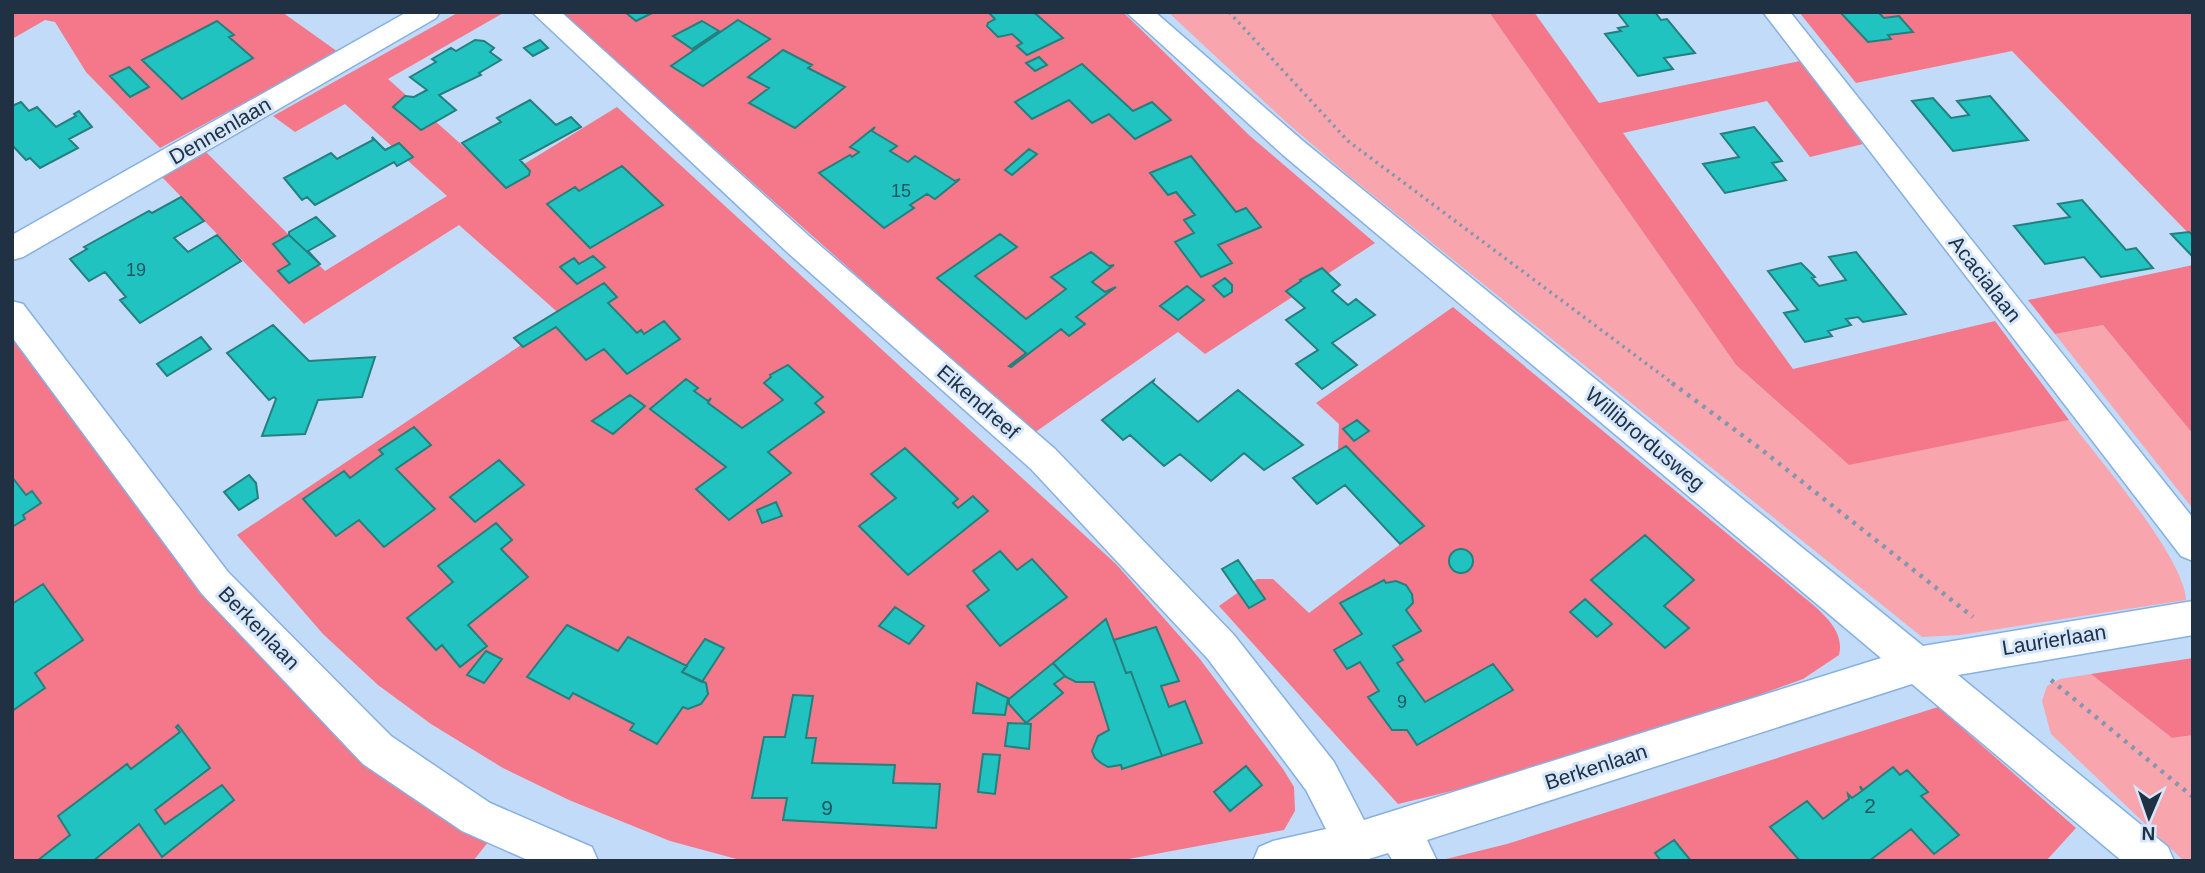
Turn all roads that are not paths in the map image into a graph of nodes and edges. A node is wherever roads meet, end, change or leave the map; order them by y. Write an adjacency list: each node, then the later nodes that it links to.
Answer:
1 (427, 12): 5 (street, Dennenlaan)
2 (545, 12): 10 (street, Eikendreef)
3 (1139, 12): 9 (street, Willibrordusweg)
4 (1776, 12): 7 (street, Acacialaan)
5 (12, 249)
6 (12, 313): 12 (street, Berkenlaan)
7 (2193, 545)
8 (2193, 618): 9 (street, Laurierlaan)
9 (1916, 665): 11 (street, Berkenlaan); 14 (street, Willibrordusweg)
10 (1354, 843): 11 (street, Berkenlaan); 13 (street, Berkenlaan)
11 (1407, 846)
12 (578, 861)
13 (1273, 861)
14 (2154, 861)

